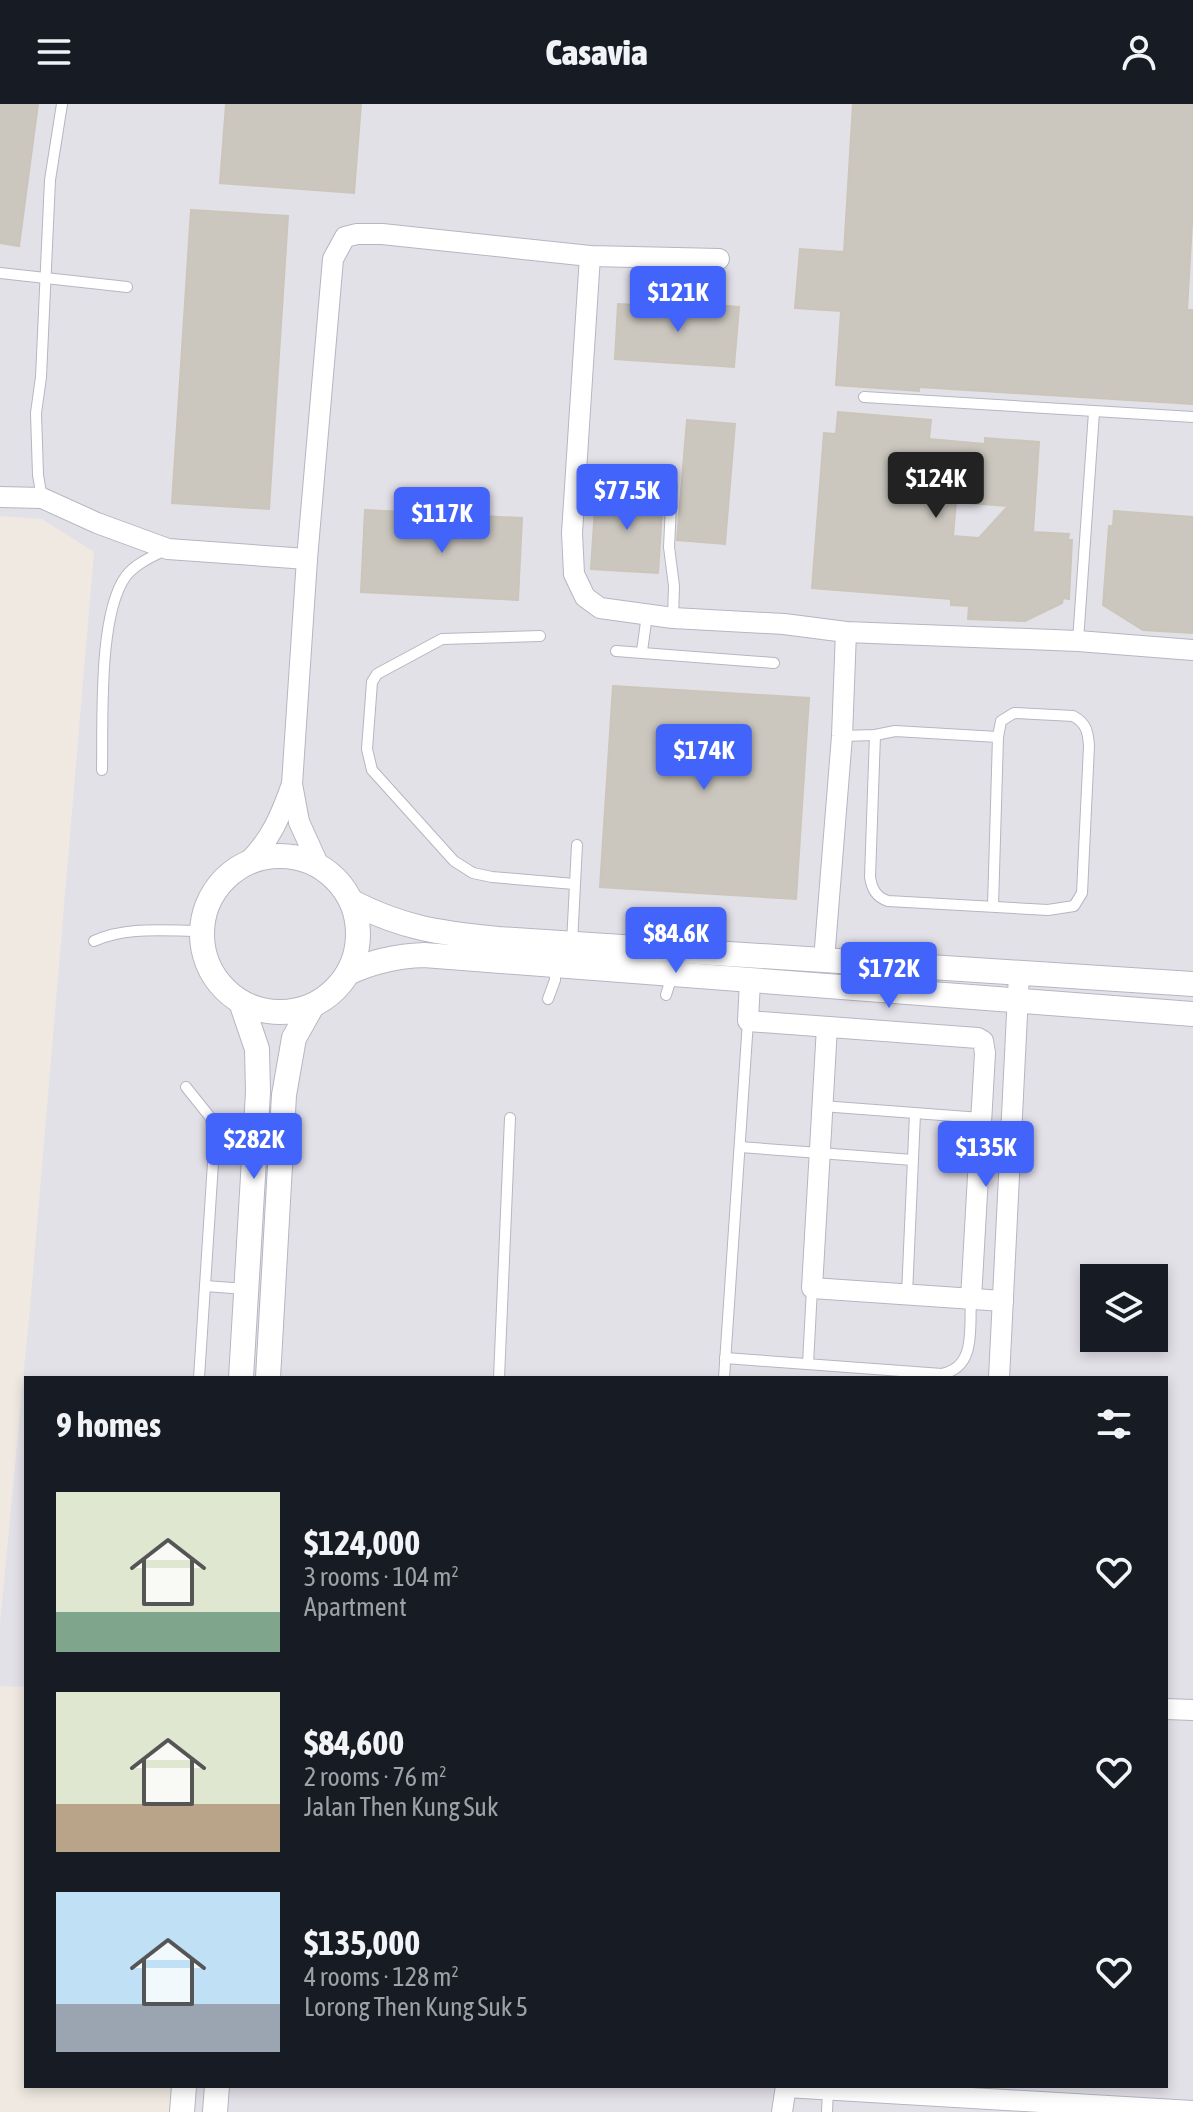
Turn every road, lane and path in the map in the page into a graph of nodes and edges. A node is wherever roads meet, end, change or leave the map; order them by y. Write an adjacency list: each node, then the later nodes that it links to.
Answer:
1 (62, 104): 5 (lane)
2 (590, 256): 3 (street); 14 (street); 15 (street)
3 (719, 259)
4 (0, 273): 5 (lane)
5 (46, 277): 6 (lane); 12 (lane)
6 (127, 287)
7 (864, 397): 8 (lane)
8 (1094, 412): 9 (lane); 19 (lane)
9 (1193, 417)
10 (672, 485): 16 (lane)
11 (0, 497): 12 (street)
12 (42, 498): 13 (street)
13 (168, 549): 14 (street); 27 (lane)
14 (307, 559): 28 (street)
15 (647, 615): 16 (street); 22 (lane)
16 (673, 618): 17 (street)
17 (846, 632): 19 (street); 25 (street)
18 (540, 636): 32 (lane)
19 (1078, 641): 20 (street)
20 (1193, 650)
21 (616, 651): 22 (lane)
22 (642, 651): 23 (lane)
23 (774, 663)
24 (875, 735): 25 (lane); 26 (lane); 34 (lane)
25 (842, 736): 38 (street)
26 (998, 737): 34 (lane); 34 (lane)
27 (102, 770)
28 (292, 784): 30 (street); 31 (street)
29 (577, 845): 32 (lane)
30 (247, 863): 31 (street); 35 (street)
31 (319, 866): 33 (street)
32 (574, 884): 37 (lane)
33 (352, 902): 37 (street); 40 (street)
34 (993, 906)
35 (201, 931): 36 (lane); 45 (street)
36 (94, 941)
37 (572, 945): 38 (street)
38 (824, 960): 41 (street)
39 (555, 966): 40 (street); 42 (street); 44 (lane)
40 (348, 973): 47 (street)
41 (1019, 974): 43 (street); 46 (street)
42 (750, 981): 46 (street); 49 (street)
43 (1193, 984)
44 (548, 999)
45 (241, 1002): 47 (street); 63 (street)
46 (1017, 1002): 48 (street); 60 (street)
47 (312, 1006): 72 (street)
48 (1193, 1014)
49 (748, 1021): 50 (street); 56 (lane)
50 (827, 1027): 52 (street); 55 (street)
51 (186, 1087): 61 (lane)
52 (822, 1106): 53 (lane); 57 (street)
53 (915, 1114): 55 (lane); 58 (lane)
54 (510, 1118): 73 (lane)
55 (981, 1118): 59 (street)
56 (740, 1147): 57 (lane); 67 (lane)
57 (820, 1153): 58 (lane); 62 (street)
58 (913, 1160): 64 (lane)
59 (978, 1172): 60 (street); 65 (street)
60 (1009, 1175): 66 (street)
61 (205, 1286): 63 (lane); 70 (lane)
62 (812, 1288): 64 (street); 68 (lane)
63 (246, 1289): 71 (street)
64 (907, 1294): 65 (street)
65 (971, 1299): 66 (street); 69 (lane)
66 (1003, 1301): 75 (street)
67 (725, 1358): 68 (lane); 74 (lane)
68 (808, 1364): 69 (lane)
69 (839, 1372)
70 (199, 1376)
71 (241, 1376)
72 (268, 1376)
73 (499, 1376)
74 (724, 1376)
75 (999, 1376)
76 (1168, 1709): 77 (street)
77 (1193, 1710)
78 (184, 2088): 87 (street)
79 (217, 2088): 88 (street)
80 (786, 2088): 89 (street)
81 (814, 2088): 82 (street)
82 (828, 2089): 83 (street); 90 (lane)
83 (948, 2105): 84 (street)
84 (1035, 2107): 85 (street)
85 (1128, 2109): 86 (street)
86 (1193, 2111)
87 (182, 2112)
88 (215, 2112)
89 (782, 2112)
90 (827, 2112)

